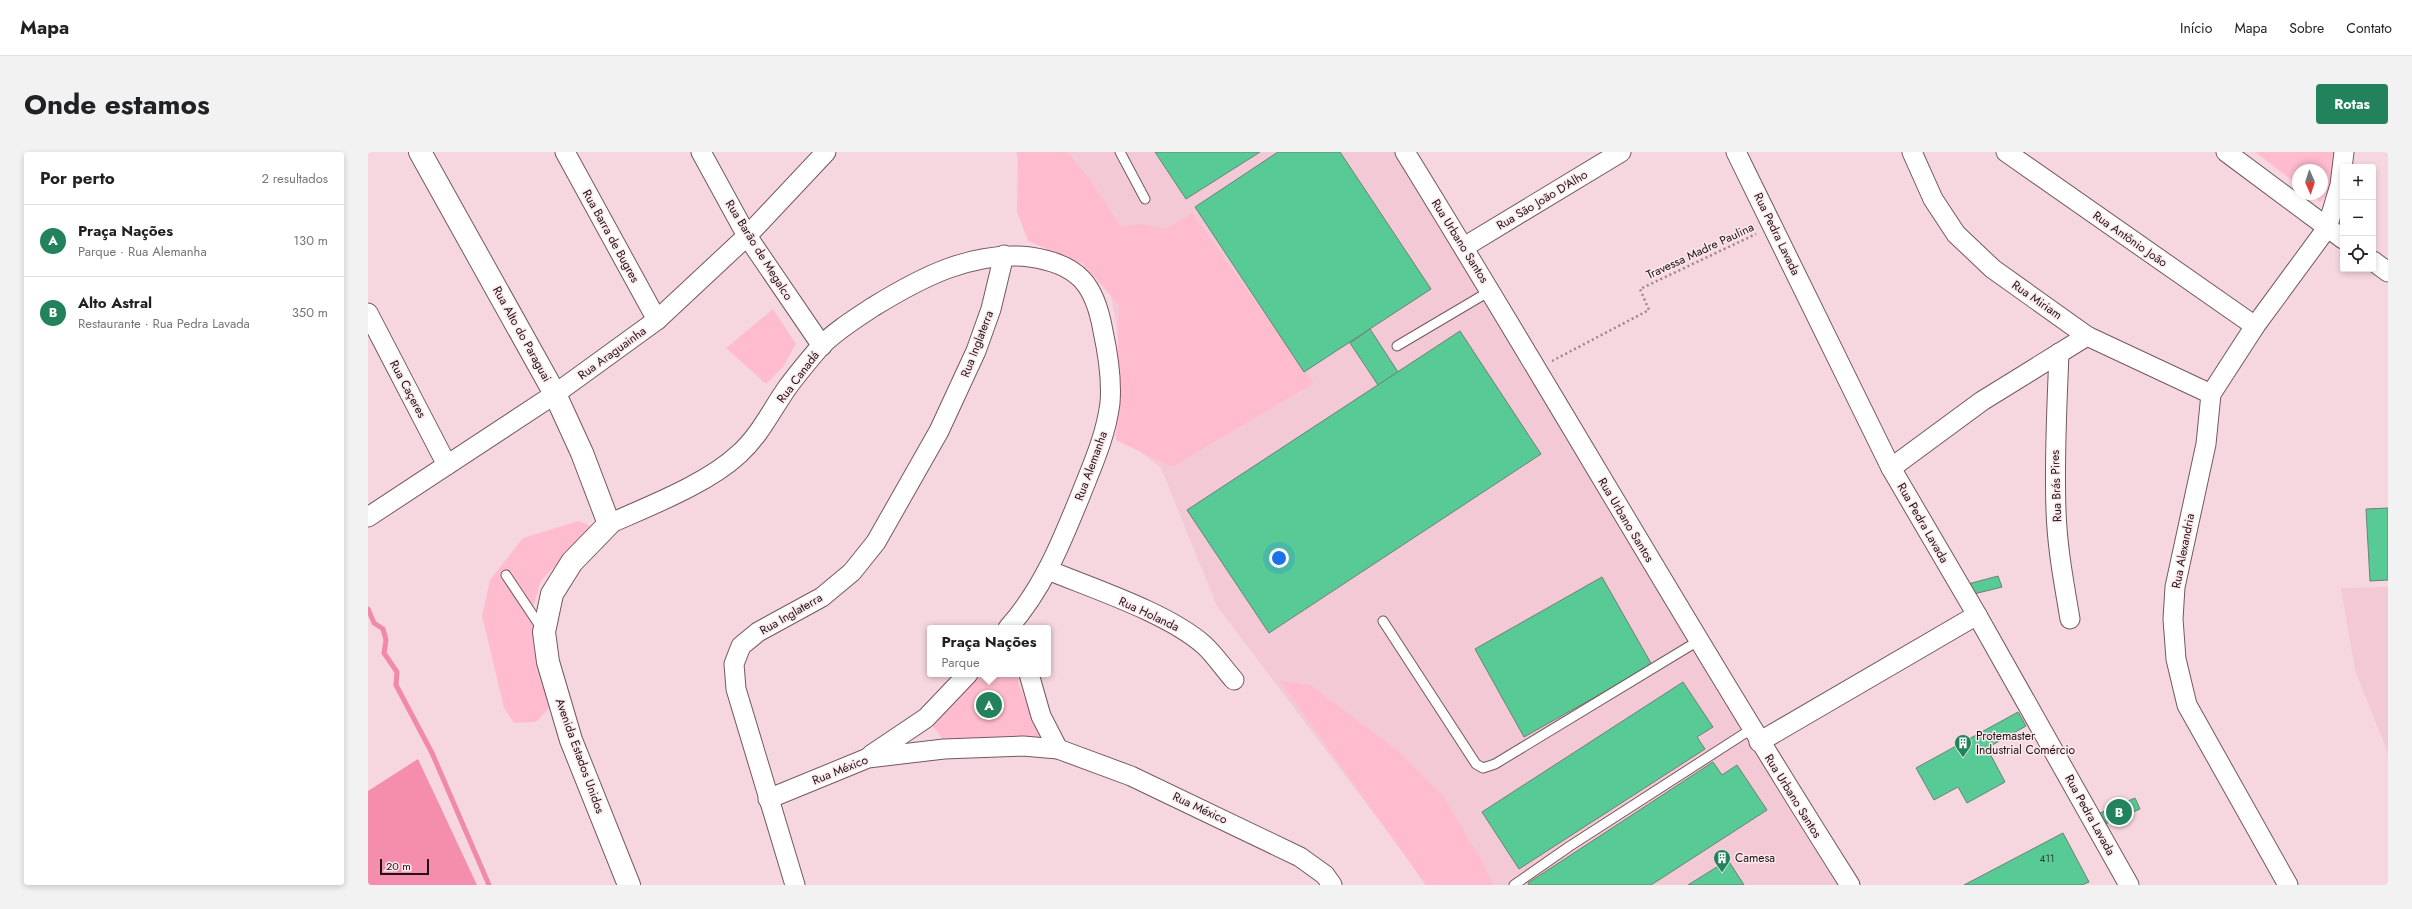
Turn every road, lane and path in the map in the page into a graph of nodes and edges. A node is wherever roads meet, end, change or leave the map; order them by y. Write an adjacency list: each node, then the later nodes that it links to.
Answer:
1 (420, 152): 31 (street, Rua Alto do Paraguai)
2 (565, 152): 24 (street, Rua Barra de Bugres)
3 (701, 152): 16 (street, Rua Barão de Megalco)
4 (826, 152): 16 (street, Rua Araguainha)
5 (1120, 152): 13 (lane)
6 (1405, 152): 18 (street, Rua Urbano Santos)
7 (1621, 152): 18 (street, Rua São João D'Alho)
8 (1736, 152): 14 (street, Rua Pedra Lavada)
9 (1912, 152): 26 (street, Rua Miriam)
10 (2006, 152): 25 (street, Rua Antônio João)
11 (2226, 152): 15 (street)
12 (2344, 152): 15 (street, Rua Alexandria)
13 (1145, 199)
14 (1773, 226): 30 (path, Travessa Madre Paulina); 34 (street, Rua Pedra Lavada)
15 (2327, 228): 17 (street); 25 (street, Rua Alexandria)
16 (747, 236): 24 (street, Rua Araguainha); 27 (street, Rua Barão de Megalco)
17 (2340, 237)
18 (1464, 247): 22 (street, Rua Urbano Santos)
19 (1004, 255): 27 (street, Rua Canadá); 37 (street, Rua Alemanha); 53 (street, Rua Inglaterra)
20 (2376, 263): 21 (street)
21 (2388, 272)
22 (1490, 291): 28 (lane); 30 (street, Rua Urbano Santos)
23 (368, 313): 33 (street, Rua Caçeres)
24 (657, 320): 31 (street, Rua Araguainha)
25 (2254, 326): 32 (street, Rua Alexandria)
26 (2087, 336): 29 (street); 32 (street, Rua Miriam)
27 (822, 346): 36 (street, Rua Canadá)
28 (1397, 346)
29 (2059, 353): 34 (street); 40 (street, Rua Brás Pires)
30 (1537, 370): 44 (street, Rua Urbano Santos)
31 (555, 394): 33 (street, Rua Araguainha); 36 (street, Rua Alto do Paraguai)
32 (2211, 394): 60 (street, Rua Alexandria)
33 (447, 465): 35 (street, Rua Araguainha)
34 (1891, 468): 39 (street, Rua Pedra Lavada)
35 (368, 517)
36 (608, 524): 43 (street, Avenida Estados Unidos)
37 (1048, 570): 42 (street, Rua Alemanha); 47 (street, Rua Holanda)
38 (506, 575): 43 (lane)
39 (1977, 615): 49 (street); 59 (street, Rua Pedra Lavada)
40 (2070, 619)
41 (1383, 621): 44 (lane)
42 (1017, 624)
43 (544, 632): 54 (street, Avenida Estados Unidos)
44 (1698, 641): 49 (street, Rua Urbano Santos)
45 (965, 677): 48 (street)
46 (1030, 677): 51 (street)
47 (1234, 680)
48 (926, 718): 50 (street); 52 (street)
49 (1756, 735): 57 (lane); 58 (street, Rua Urbano Santos)
50 (944, 749): 51 (street, Rua México); 52 (street, Rua México)
51 (1058, 749): 56 (street, Rua México)
52 (868, 758): 53 (street, Rua México)
53 (768, 799): 55 (street, Rua Inglaterra)
54 (629, 885)
55 (795, 885)
56 (1332, 885)
57 (1514, 885)
58 (1850, 885)
59 (2129, 885)
60 (2288, 885)

